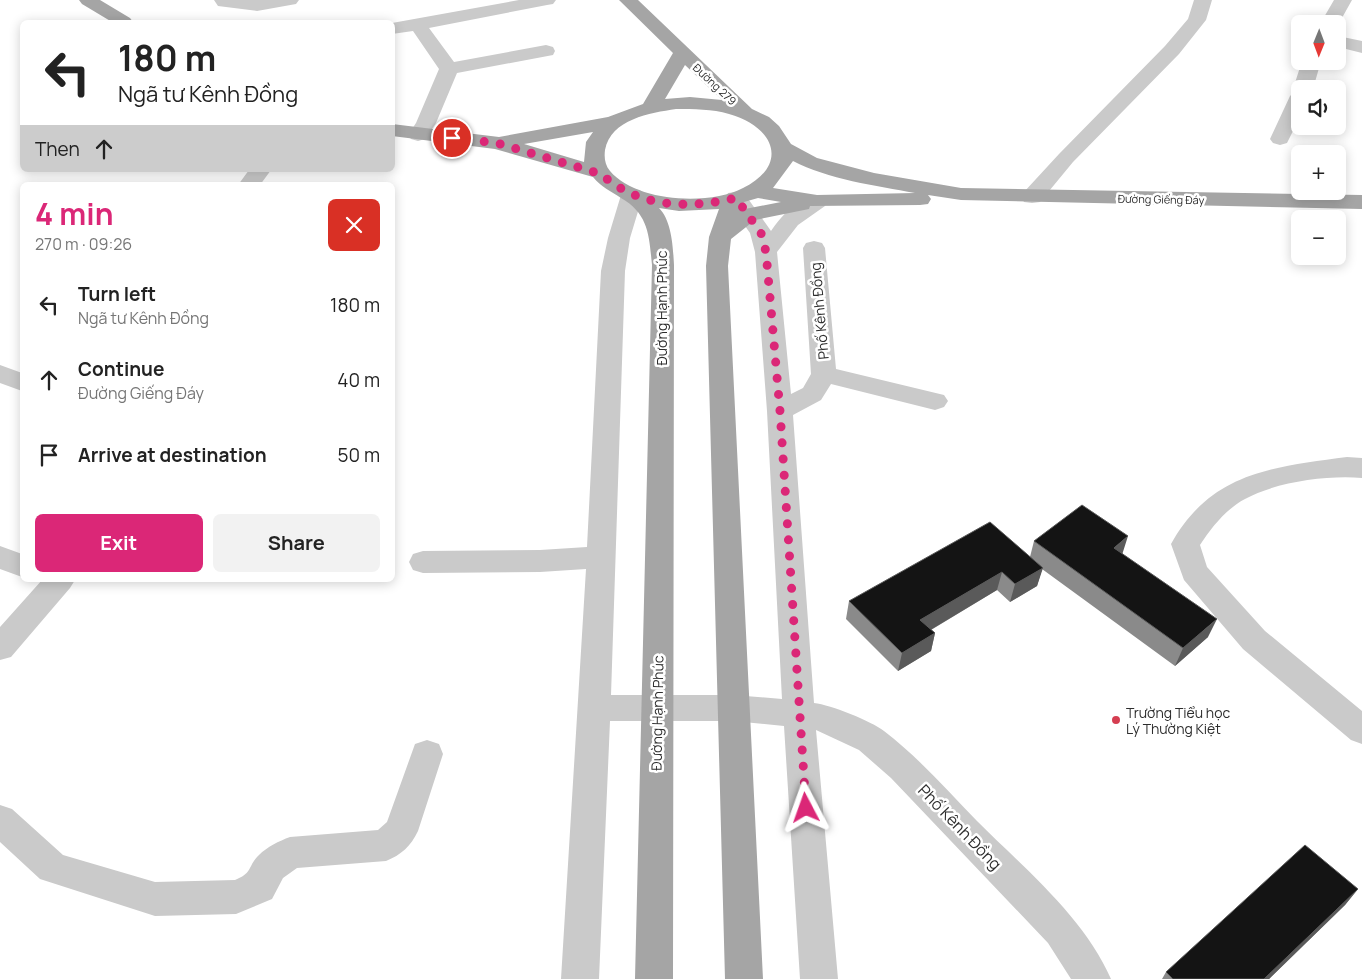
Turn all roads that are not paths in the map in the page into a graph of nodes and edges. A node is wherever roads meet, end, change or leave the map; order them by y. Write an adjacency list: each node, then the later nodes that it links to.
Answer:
1 (88, 0): 9 (main road)
2 (222, 0): 3 (street)
3 (290, 0)
4 (547, 0): 10 (street)
5 (628, 0): 15 (main road, Đường 279)
6 (1203, 0): 31 (street)
7 (1343, 0): 8 (street)
8 (1334, 15)
9 (121, 20)
10 (418, 25): 11 (street); 16 (street)
11 (395, 29)
12 (1346, 44): 13 (street)
13 (1362, 47)
14 (546, 51): 16 (street)
15 (682, 53): 17 (main road, Đường 279); 18 (main road, Đường 279)
16 (449, 69): 22 (street)
17 (651, 107): 18 (main road); 20 (main road)
18 (748, 114): 25 (main road)
19 (1291, 115): 23 (street)
20 (614, 122): 24 (main road); 27 (main road)
21 (395, 131): 22 (main road)
22 (418, 135): 24 (main road)
23 (1280, 139)
24 (497, 143): 27 (main road)
25 (782, 148): 29 (main road, Đường Giếng Đáy); 32 (main road)
26 (258, 172): 28 (street)
27 (601, 174): 30 (main road)
28 (250, 182)
29 (961, 194): 31 (main road, Đường Giếng Đáy); 33 (main road, Đường Giếng Đáy)
30 (632, 195): 32 (main road); 44 (street); 49 (main road, Đường Hạnh Phúc)
31 (1032, 196): 34 (main road, Đường Giếng Đáy)
32 (746, 201): 33 (main road, Đường Giếng Đáy); 36 (street); 51 (main road)
33 (817, 201): 36 (street)
34 (1362, 202)
35 (814, 248): 38 (street, Phố Kênh Đồng)
36 (766, 252): 41 (street)
37 (0, 373): 39 (street)
38 (824, 374): 40 (street); 41 (street, Phố Kênh Đồng)
39 (20, 382)
40 (935, 401)
41 (780, 411): 52 (street)
42 (1362, 468): 53 (street)
43 (0, 557): 46 (street)
44 (602, 557): 45 (street); 50 (street)
45 (424, 562)
46 (20, 565)
47 (57, 582): 48 (street)
48 (0, 648)
49 (657, 707): 50 (street, Phố Kênh Đồng); 51 (street, Phố Kênh Đồng); 57 (main road, Đường Hạnh Phúc)
50 (595, 708): 56 (street)
51 (733, 708): 52 (street, Phố Kênh Đồng); 58 (main road)
52 (799, 714): 59 (street); 60 (street, Phố Kênh Đồng)
53 (1362, 730)
54 (427, 754): 55 (street)
55 (0, 820)
56 (580, 979)
57 (654, 979)
58 (744, 979)
59 (819, 979)
60 (1092, 979)

